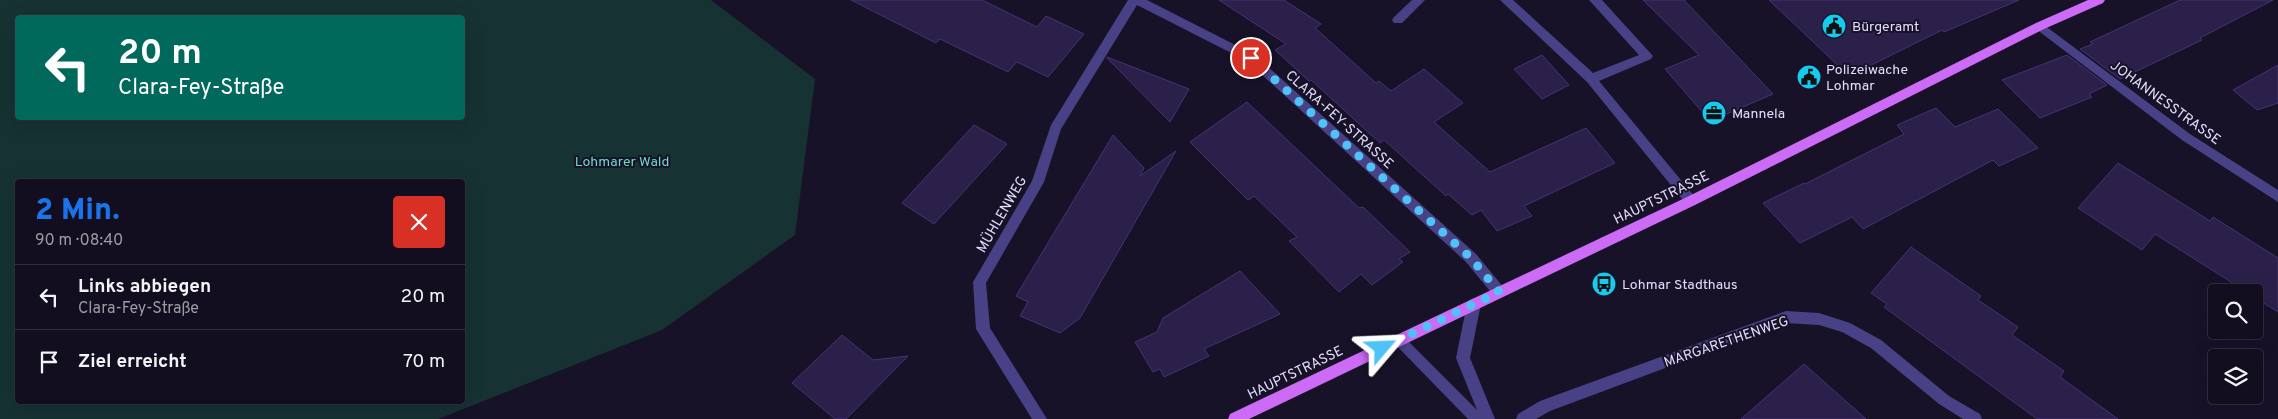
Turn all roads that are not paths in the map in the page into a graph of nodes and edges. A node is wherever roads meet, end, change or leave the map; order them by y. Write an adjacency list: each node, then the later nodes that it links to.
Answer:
1 (1136, 0): 11 (street, CLARA-FEY-STRASSE); 14 (street, MÜHLENWEG)
2 (1420, 0): 6 (street)
3 (1506, 0): 8 (street)
4 (1595, 0): 8 (street)
5 (2098, 0): 7 (main road, HAUPTSTRASSE)
6 (1398, 20)
7 (2040, 26): 9 (street, JOHANNESSTRASSE); 10 (main road, HAUPTSTRASSE)
8 (1591, 79): 10 (street)
9 (2278, 197)
10 (1691, 201): 11 (main road, HAUPTSTRASSE)
11 (1499, 292): 12 (main road, HAUPTSTRASSE)
12 (1474, 304): 13 (main road, HAUPTSTRASSE); 17 (street)
13 (1398, 340): 15 (main road, HAUPTSTRASSE); 16 (street)
14 (1040, 419)
15 (1235, 419)
16 (1477, 419)
17 (1488, 419)
18 (1523, 419): 19 (street, MARGARETHENWEG)
19 (1975, 419)

